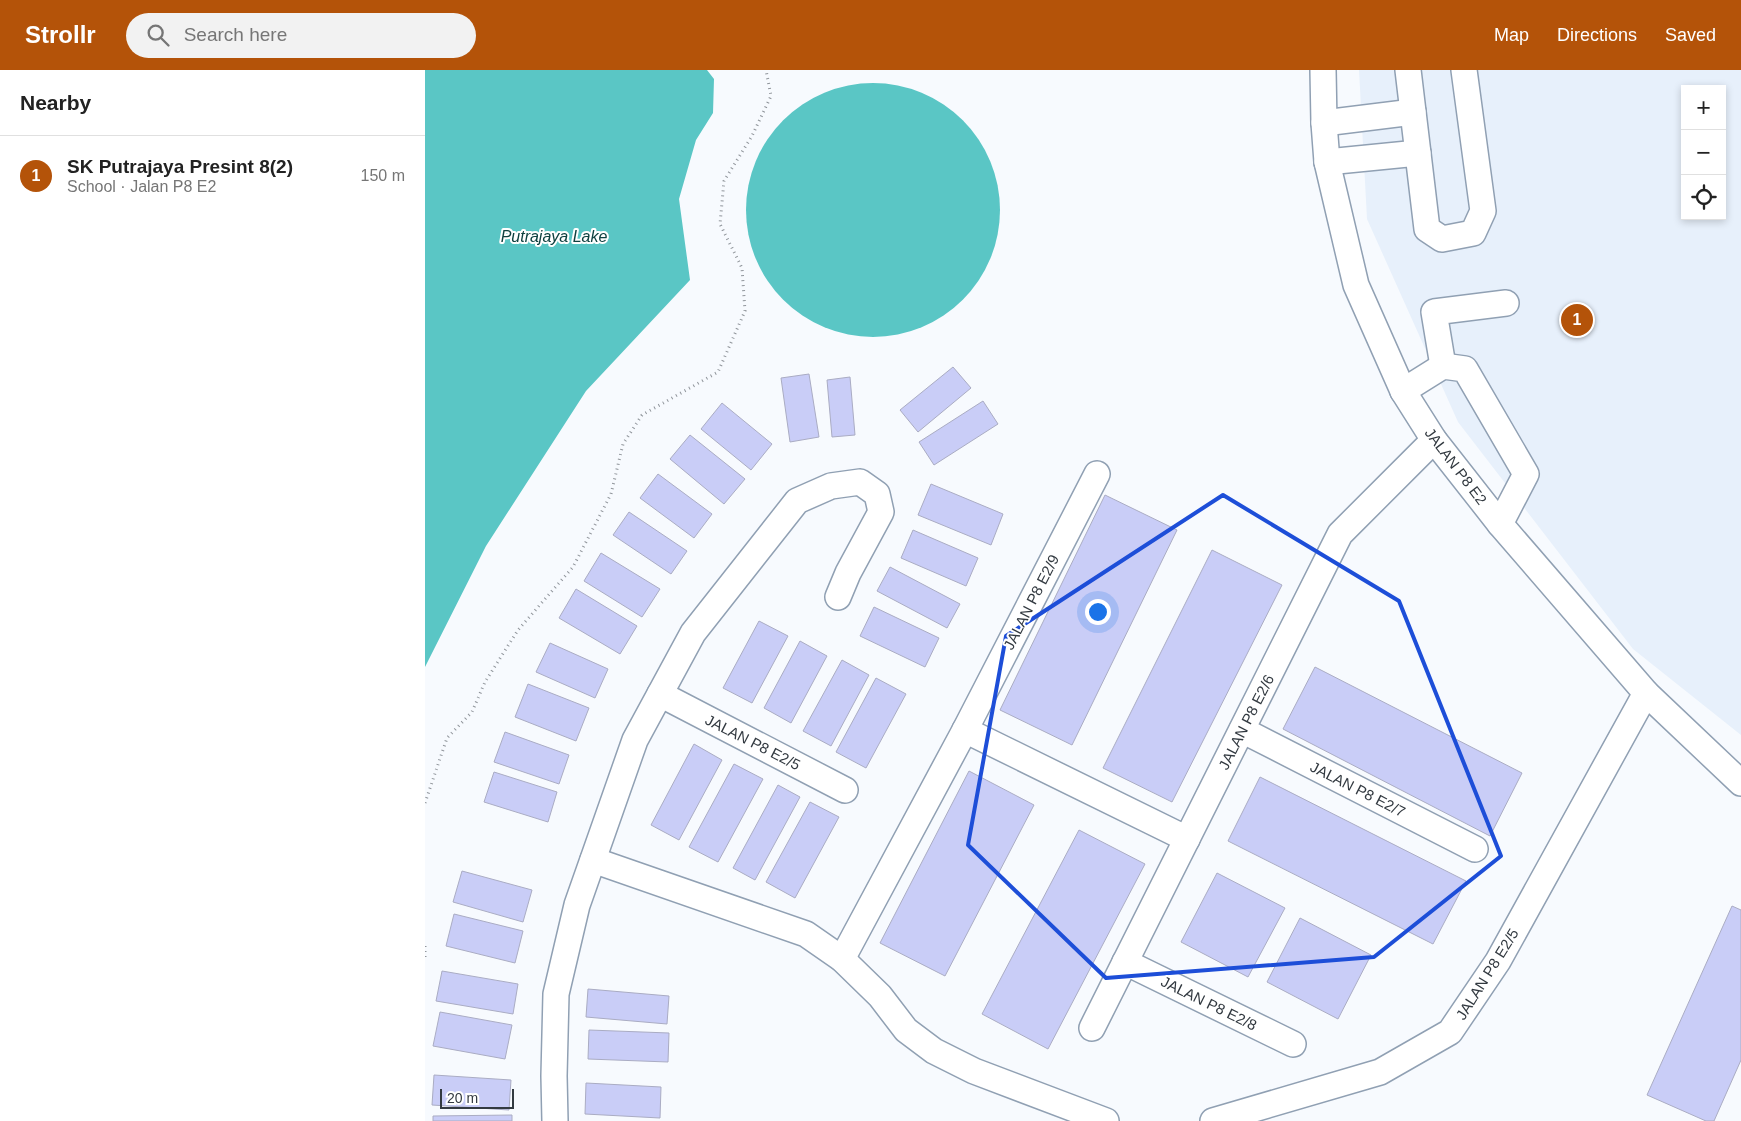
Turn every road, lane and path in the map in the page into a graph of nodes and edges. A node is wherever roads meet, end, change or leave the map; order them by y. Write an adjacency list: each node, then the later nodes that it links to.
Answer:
1 (767, 70): 22 (path)
2 (1323, 70): 6 (street, JALAN P8 E2)
3 (1408, 70): 5 (street)
4 (1464, 70): 7 (street)
5 (1413, 112): 6 (street); 7 (street)
6 (1324, 123): 8 (street, JALAN P8 E2)
7 (1418, 153): 8 (street)
8 (1327, 162): 11 (street, JALAN P8 E2)
9 (1506, 303): 10 (street)
10 (1443, 366): 11 (street); 14 (street)
11 (1403, 391): 12 (street, JALAN P8 E2)
12 (1434, 440): 14 (street, JALAN P8 E2); 19 (street, JALAN P8 E2/6)
13 (1097, 474): 18 (street, JALAN P8 E2/9)
14 (1500, 524): 16 (street, JALAN P8 E2)
15 (838, 597): 17 (street)
16 (1646, 693): 20 (street, JALAN P8 E2); 34 (street, JALAN P8 E2/5)
17 (660, 694): 21 (street, JALAN P8 E2/5); 25 (street)
18 (965, 730): 23 (street); 28 (street, JALAN P8 E2/9)
19 (1242, 730): 23 (street, JALAN P8 E2/6); 24 (street, JALAN P8 E2/7)
20 (1741, 783)
21 (845, 790)
22 (425, 803)
23 (1187, 839): 29 (street, JALAN P8 E2/6)
24 (1475, 849)
25 (593, 860): 28 (street); 32 (street)
26 (425, 946): 27 (path)
27 (425, 957)
28 (842, 960): 33 (street)
29 (1125, 962): 30 (street, JALAN P8 E2/6); 31 (street, JALAN P8 E2/8)
30 (1092, 1028)
31 (1293, 1044)
32 (555, 1121)
33 (1106, 1121)
34 (1213, 1121)

